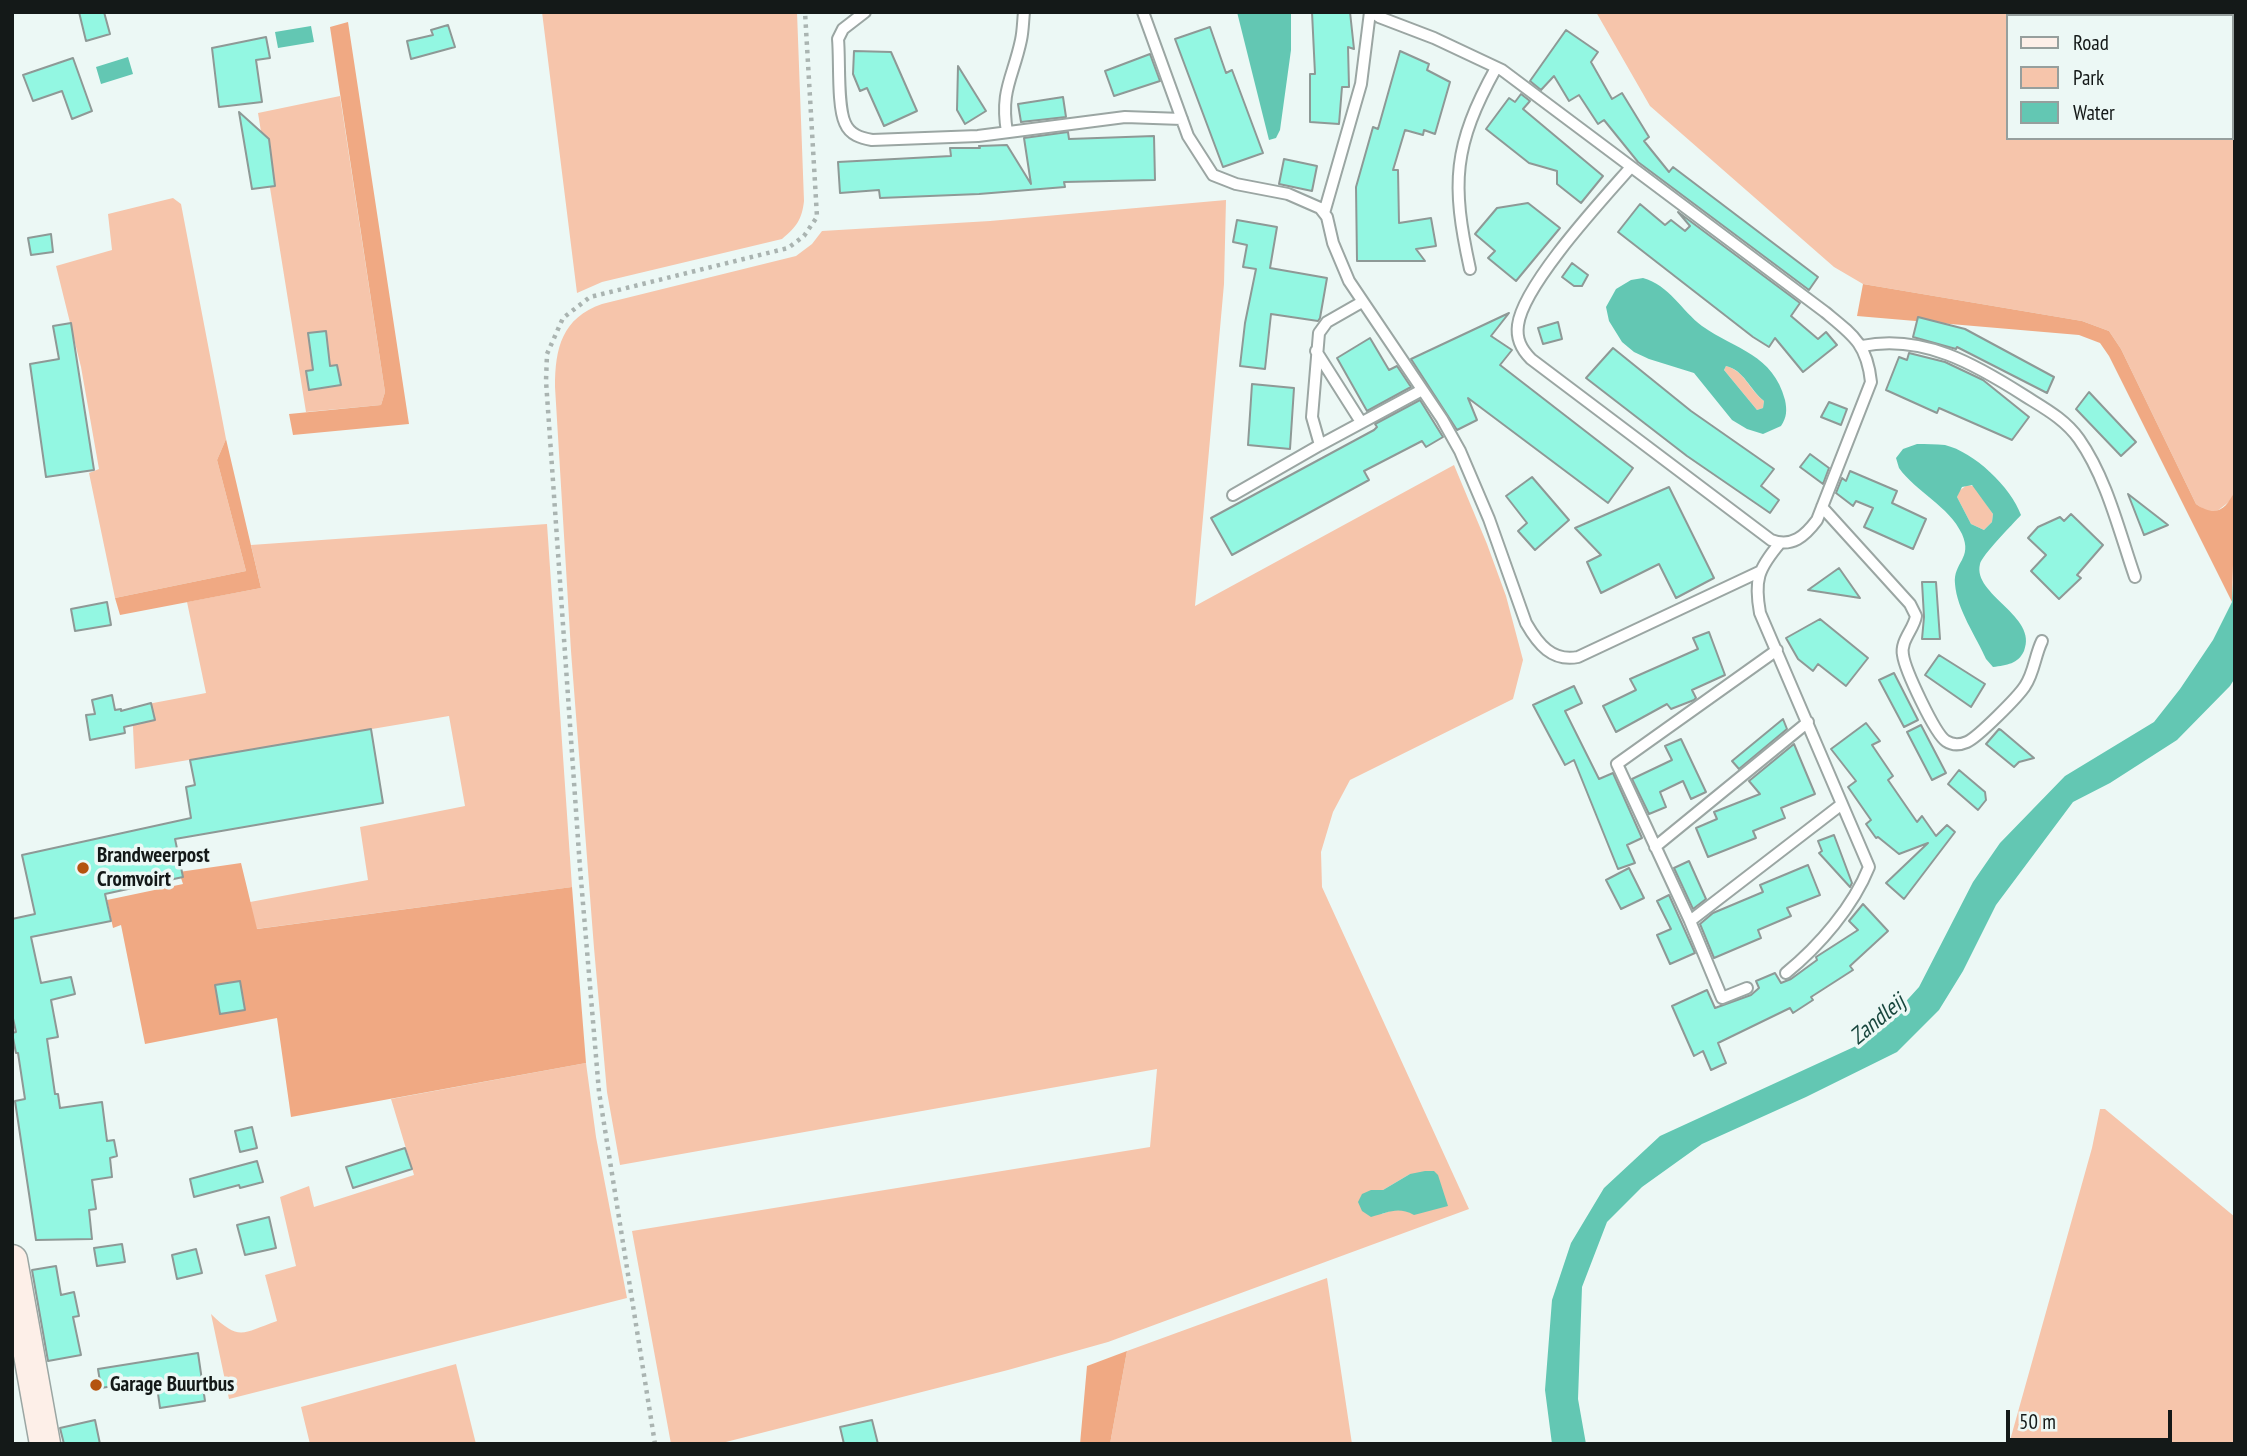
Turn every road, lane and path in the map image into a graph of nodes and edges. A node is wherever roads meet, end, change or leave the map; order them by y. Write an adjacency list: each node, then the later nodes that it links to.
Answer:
1 (805, 12): 34 (path)
2 (865, 12): 8 (lane)
3 (1024, 12): 8 (lane)
4 (1143, 12): 7 (lane)
5 (1371, 12): 6 (lane); 10 (lane)
6 (1496, 68): 9 (lane); 11 (lane)
7 (1182, 119): 8 (lane); 10 (lane)
8 (1007, 132)
9 (1631, 167): 13 (lane); 20 (lane)
10 (1324, 213): 12 (lane)
11 (1470, 269)
12 (1362, 302): 14 (lane); 15 (lane)
13 (1862, 346): 19 (lane); 22 (lane)
14 (1316, 351): 16 (lane); 17 (lane)
15 (1422, 390): 16 (lane); 21 (lane)
16 (1361, 422): 17 (lane)
17 (1320, 444): 18 (lane)
18 (1233, 495)
19 (1822, 507): 20 (lane); 23 (lane)
20 (1780, 543): 21 (lane)
21 (1759, 572): 24 (lane)
22 (2135, 577)
23 (2042, 641)
24 (1776, 650): 25 (lane); 27 (lane)
25 (1808, 722): 26 (lane); 27 (lane)
26 (1842, 804): 28 (lane); 29 (lane)
27 (1655, 847): 28 (lane)
28 (1690, 921): 30 (lane)
29 (1786, 973)
30 (1746, 988)
31 (12, 1260): 32 (main road)
32 (21, 1367): 33 (main road)
33 (45, 1444)
34 (655, 1444)

